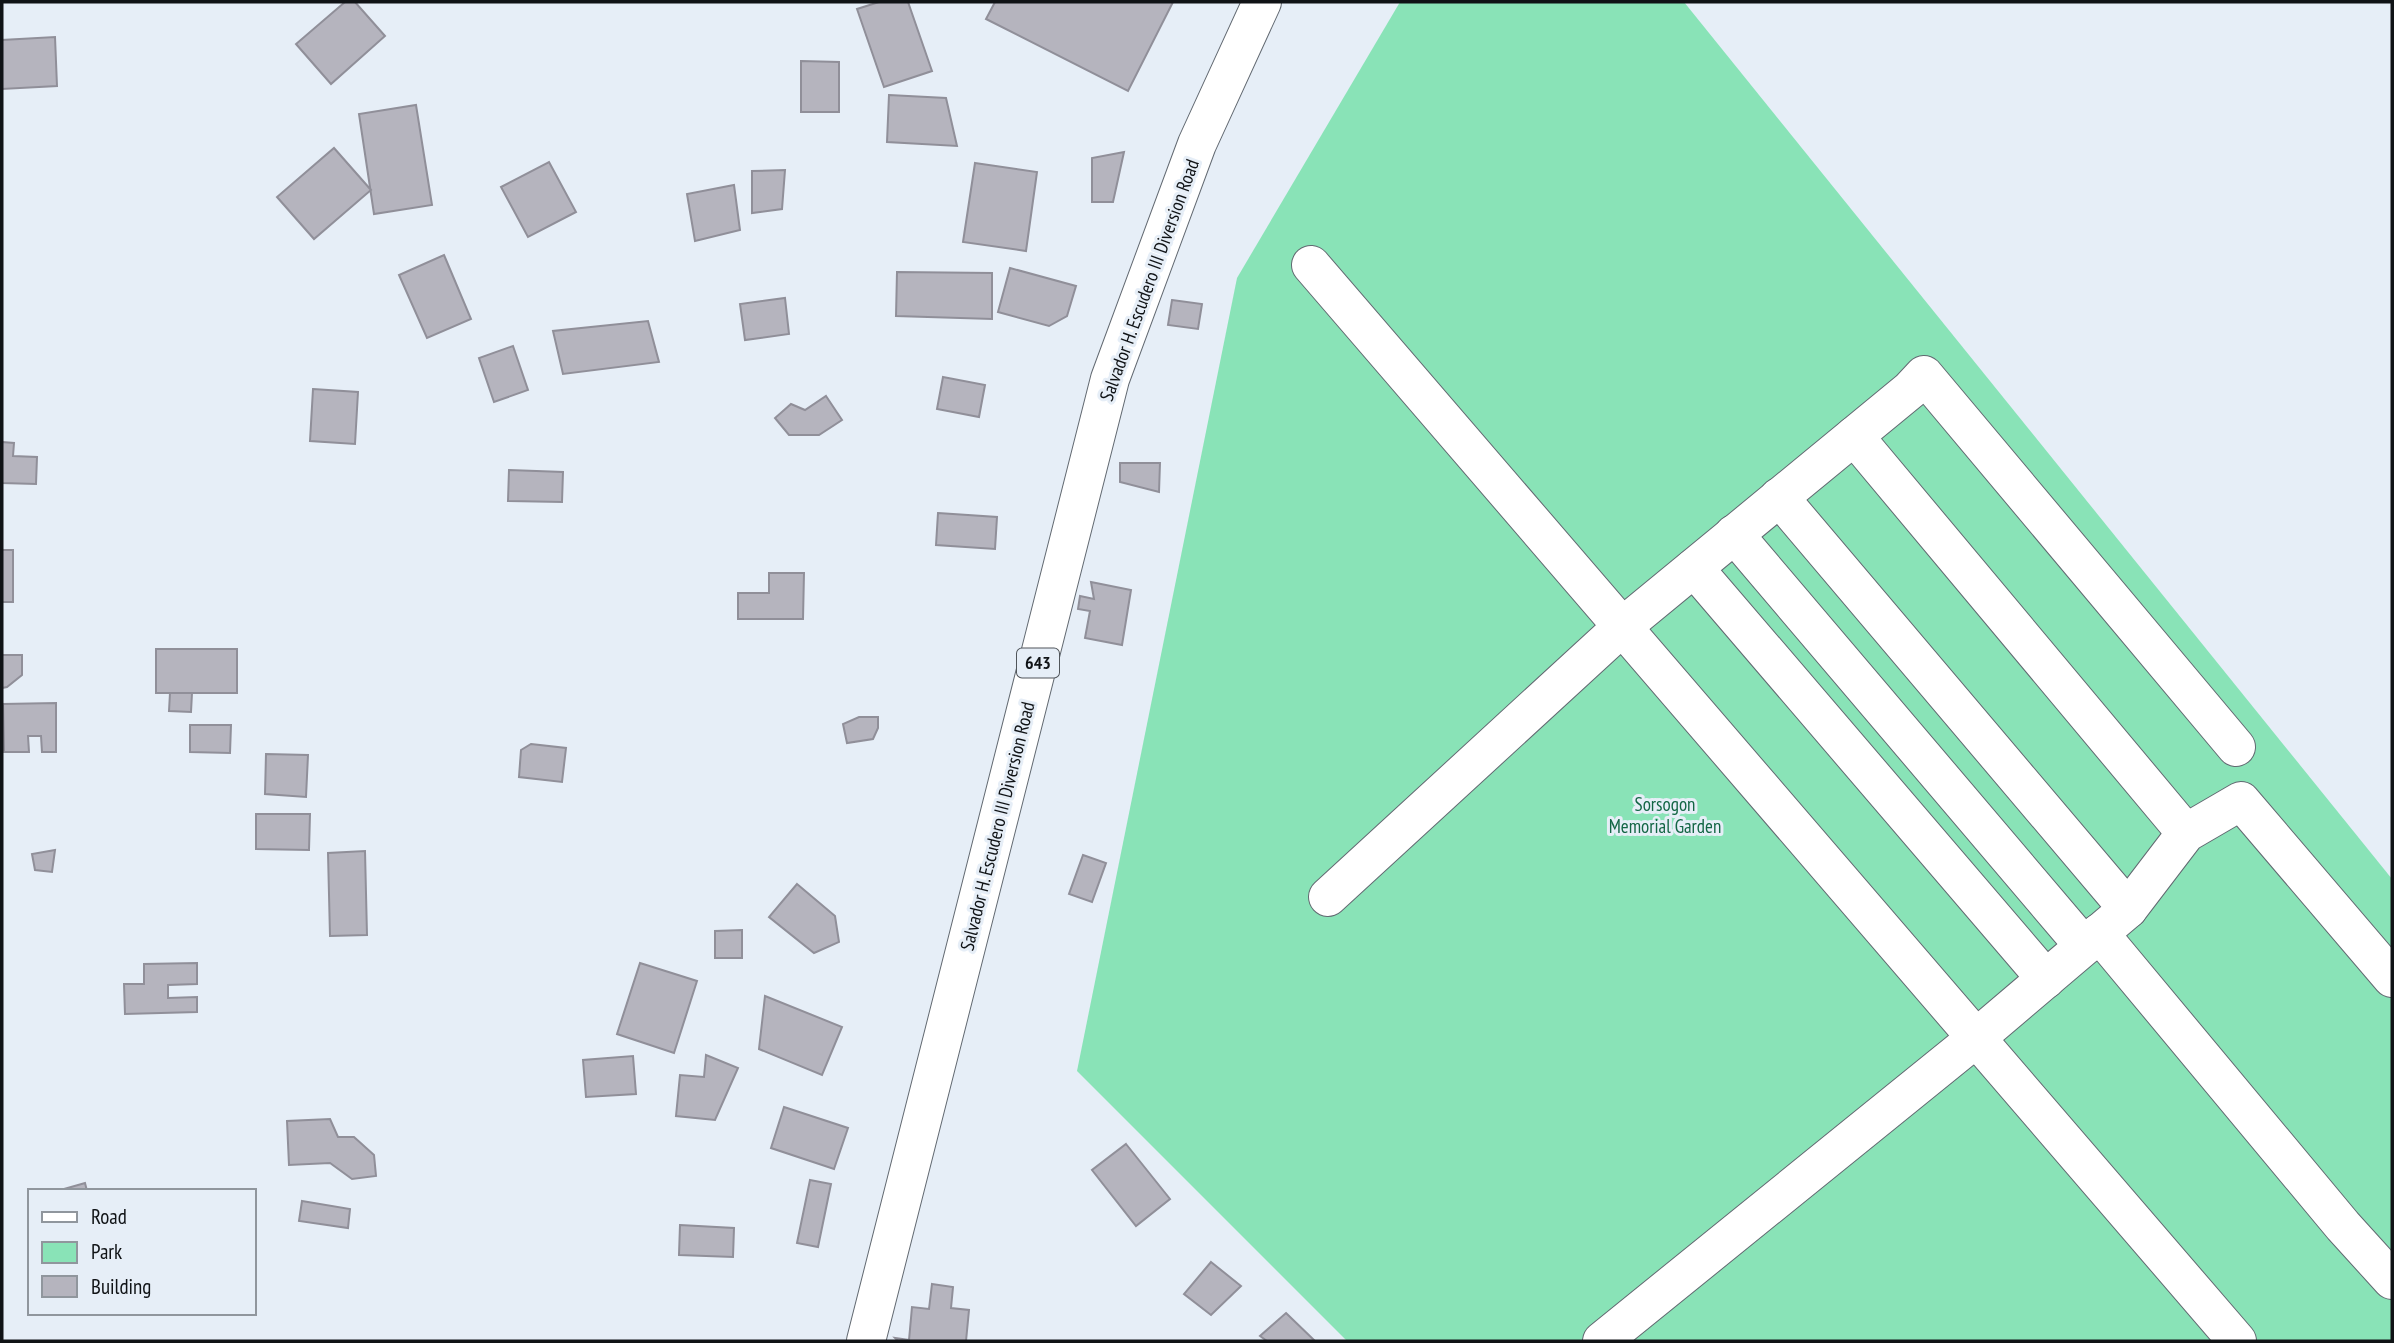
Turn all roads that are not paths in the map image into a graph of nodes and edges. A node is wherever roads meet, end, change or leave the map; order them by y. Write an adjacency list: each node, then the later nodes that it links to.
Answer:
1 (1262, 2): 17 (main road, Salvador H. Escudero III Diversion Road / 643)
2 (1311, 265): 7 (main road)
3 (1854, 436): 4 (main road); 8 (main road); 9 (main road)
4 (1779, 497): 5 (main road); 11 (main road)
5 (1734, 534): 6 (main road); 12 (main road)
6 (1694, 568): 7 (main road); 14 (main road)
7 (1622, 627): 10 (main road); 15 (main road)
8 (2236, 747)
9 (2186, 833): 11 (main road); 13 (main road)
10 (1328, 897)
11 (2128, 909): 12 (main road)
12 (2091, 940): 14 (main road); 16 (main road)
13 (2392, 978)
14 (2046, 979): 15 (main road)
15 (1975, 1039): 18 (main road); 19 (main road)
16 (2392, 1279)
17 (866, 1341)
18 (1602, 1341)
19 (2236, 1341)

